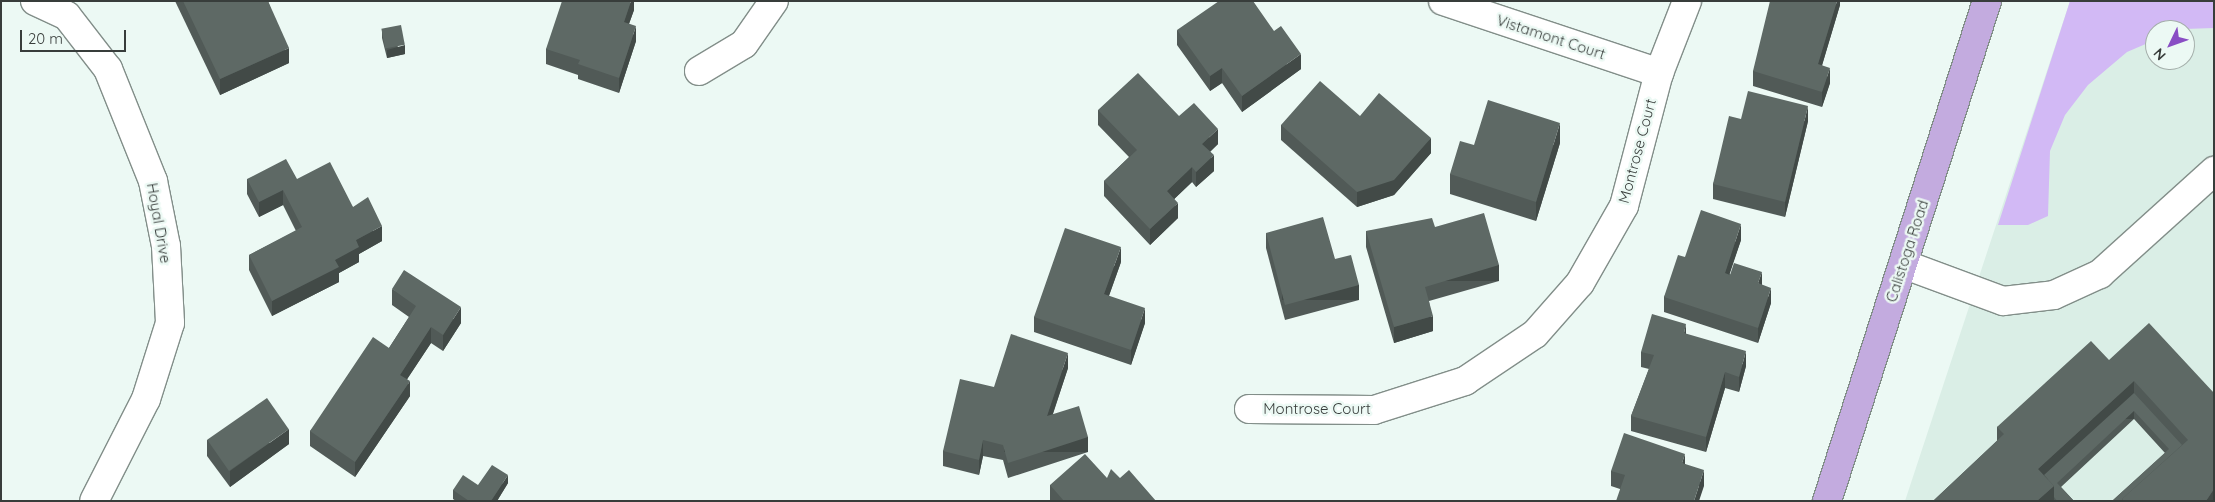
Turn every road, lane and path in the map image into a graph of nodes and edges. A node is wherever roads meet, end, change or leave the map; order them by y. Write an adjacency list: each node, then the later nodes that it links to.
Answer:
1 (35, 1): 11 (street, Hoyal Drive)
2 (774, 1): 6 (street)
3 (1443, 1): 7 (street, Vistamont Court)
4 (1687, 1): 7 (street, Montrose Court)
5 (1987, 1): 9 (main road, Calistoga Road)
6 (699, 71)
7 (1659, 73): 10 (street, Montrose Court)
8 (2214, 171): 9 (street)
9 (1903, 264): 12 (main road, Calistoga Road)
10 (1249, 409)
11 (94, 501)
12 (1828, 501)

